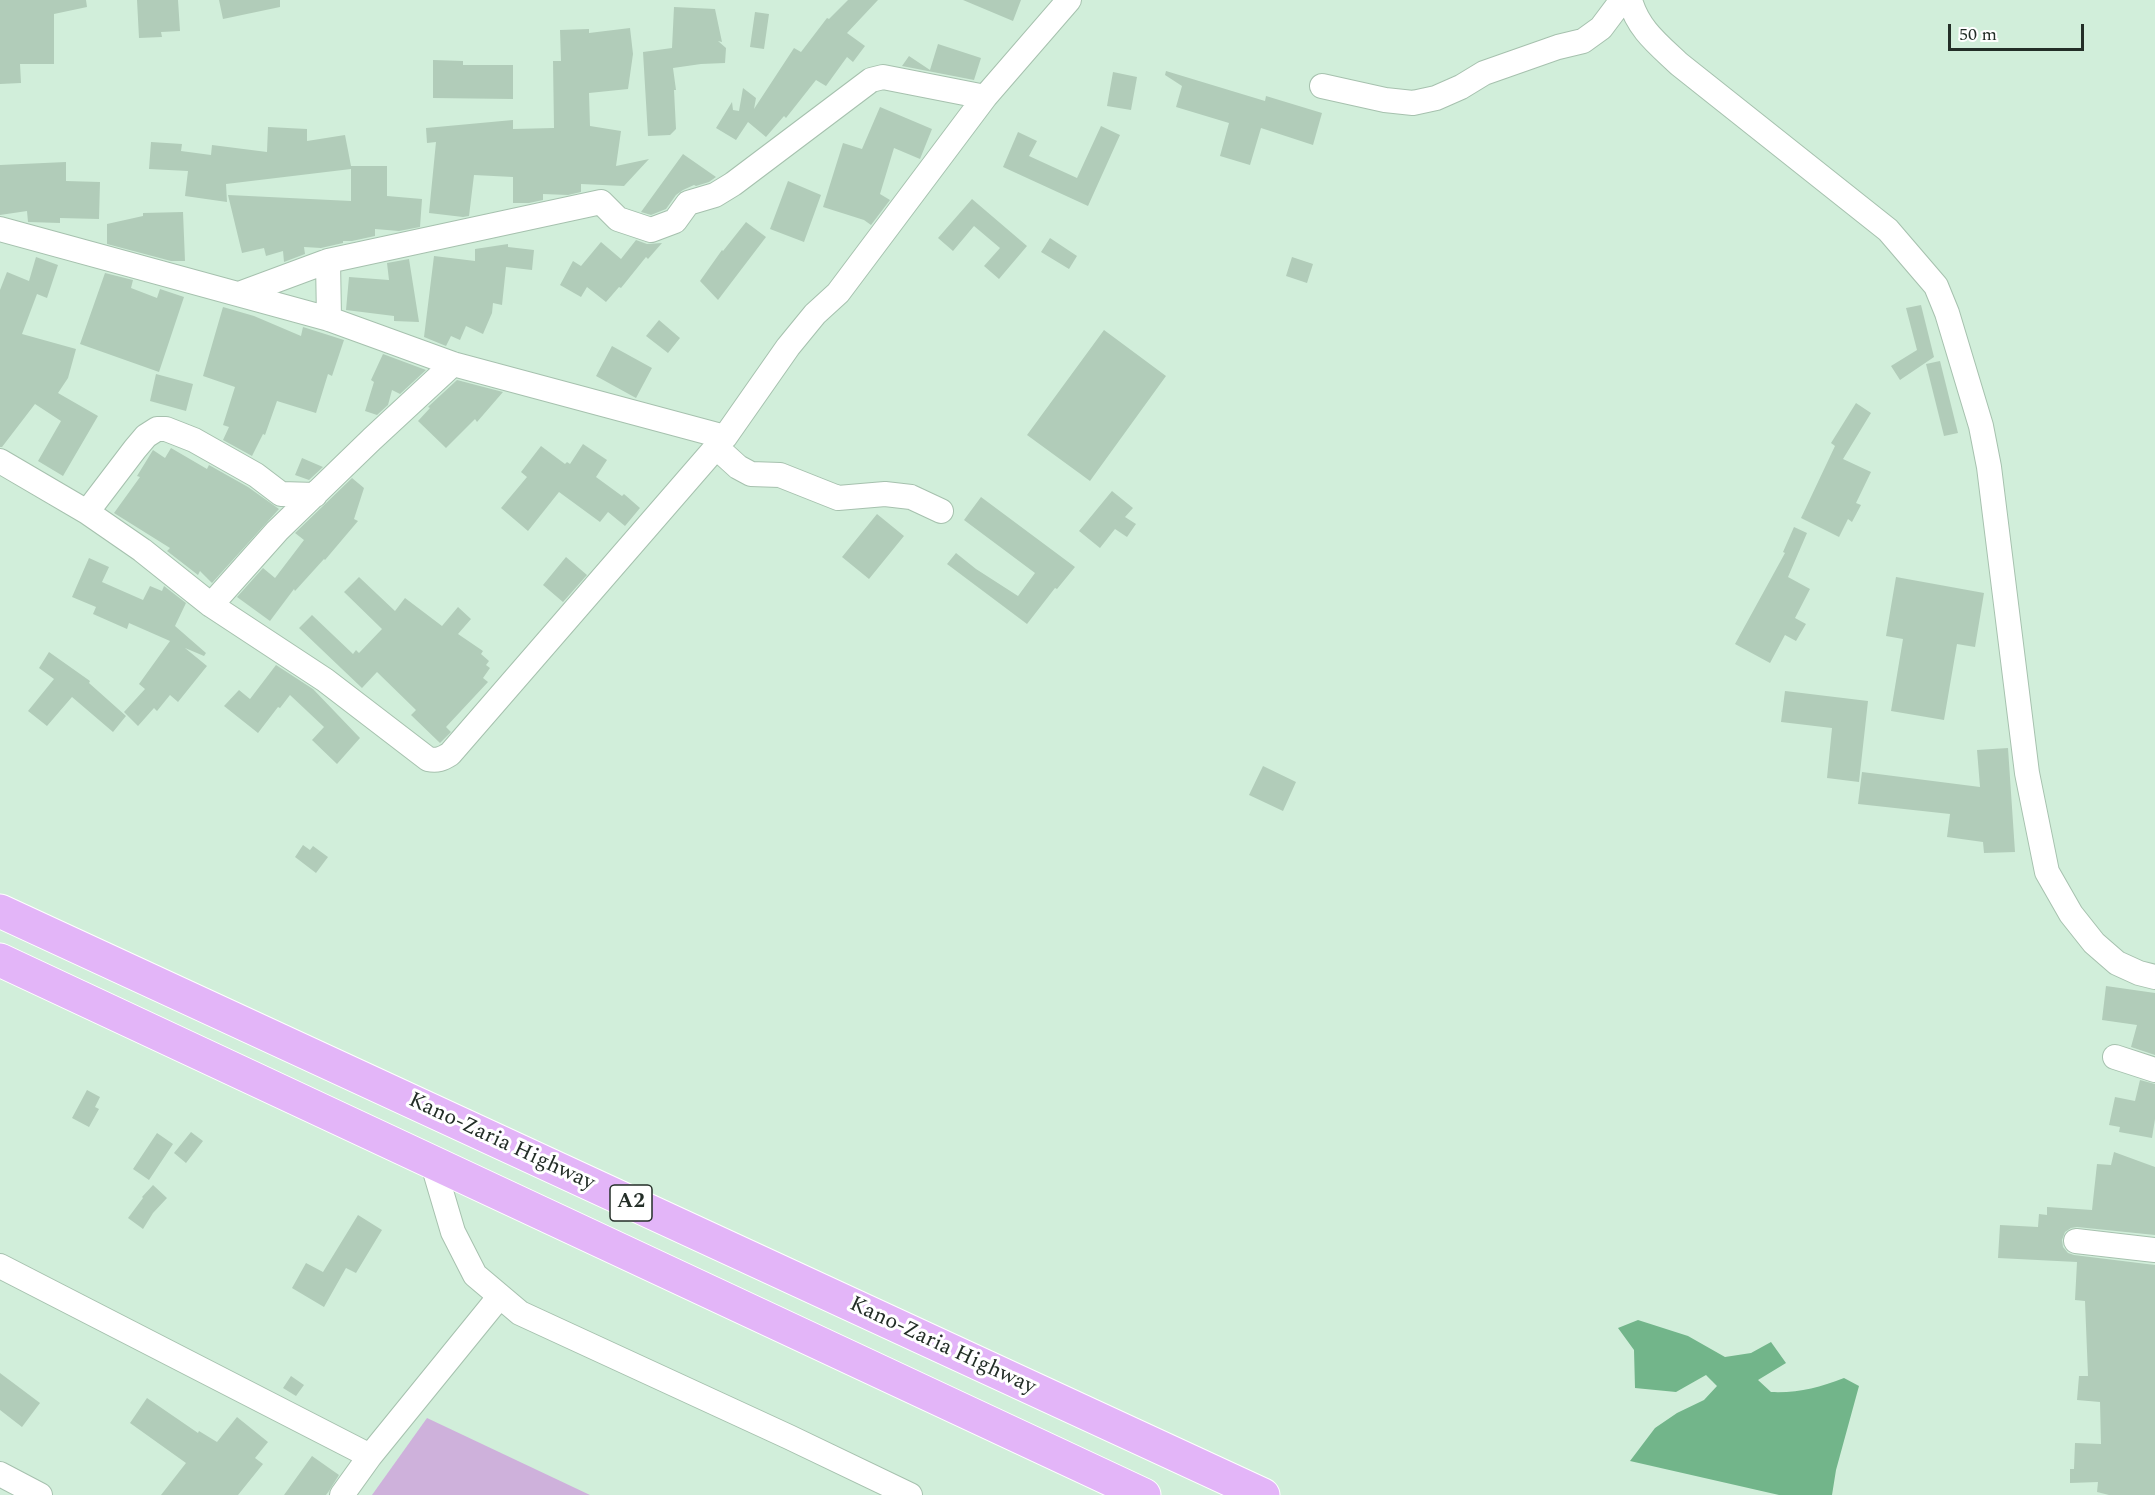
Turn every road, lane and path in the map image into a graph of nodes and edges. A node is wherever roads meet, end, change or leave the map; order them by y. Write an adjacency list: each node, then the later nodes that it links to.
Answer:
1 (1069, 0): 5 (street)
2 (1622, 0): 4 (street)
3 (1630, 0): 19 (street)
4 (1322, 86)
5 (985, 98): 7 (street); 11 (street)
6 (0, 229): 8 (street)
7 (328, 261): 8 (street); 9 (street)
8 (239, 294): 9 (street)
9 (329, 319): 10 (street)
10 (453, 364): 11 (street); 13 (street)
11 (720, 442): 14 (street); 16 (street)
12 (0, 461): 15 (street)
13 (315, 495): 15 (street); 16 (street)
14 (941, 511)
15 (87, 512): 16 (street)
16 (211, 605)
17 (0, 912): 33 (highway, Kano-Zaria Highway / A2)
18 (0, 960): 22 (highway, Kano-Zaria Highway / A2)
19 (2155, 976)
20 (2115, 1057): 21 (street)
21 (2155, 1070)
22 (432, 1161): 26 (street); 32 (highway, Kano-Zaria Highway / A2)
23 (2076, 1241): 24 (street)
24 (2155, 1250)
25 (0, 1266): 27 (street)
26 (500, 1296): 27 (street); 31 (street)
27 (370, 1456): 30 (street)
28 (0, 1474): 29 (street)
29 (40, 1495)
30 (342, 1495)
31 (910, 1495)
32 (1144, 1495)
33 (1263, 1495)

